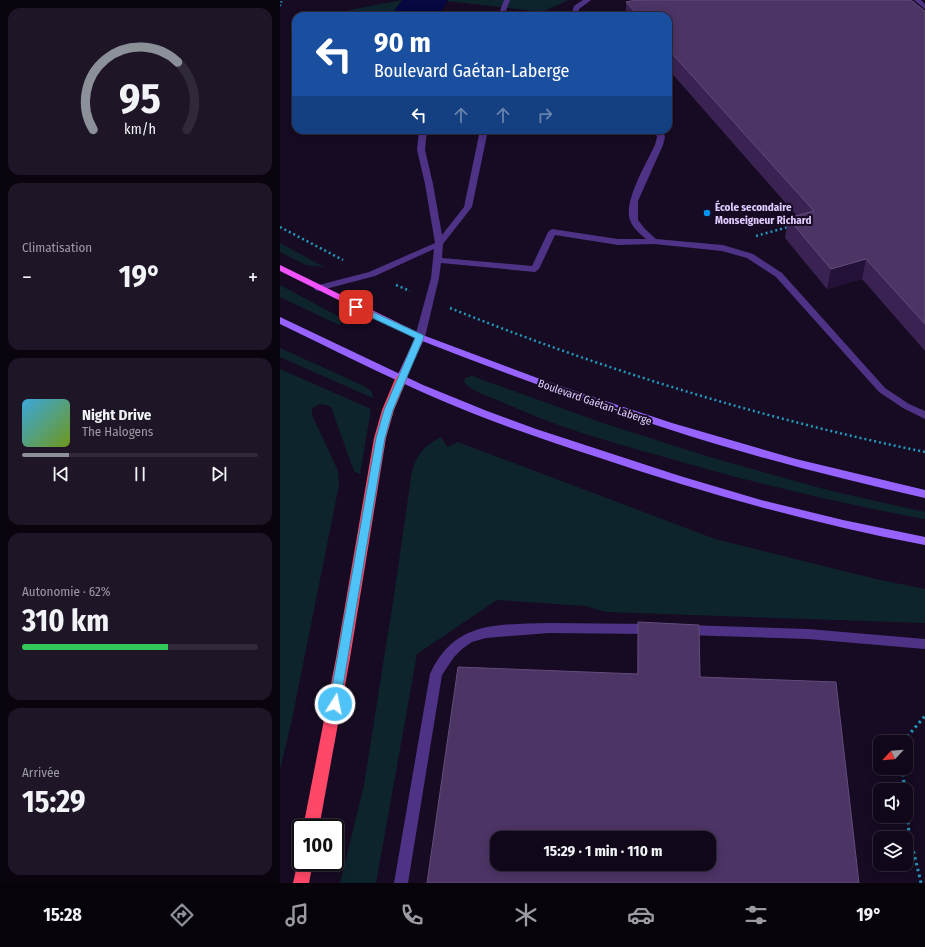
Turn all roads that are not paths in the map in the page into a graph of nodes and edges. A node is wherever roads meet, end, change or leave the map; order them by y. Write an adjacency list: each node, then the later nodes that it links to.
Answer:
1 (507, 0): 5 (lane)
2 (588, 0): 6 (lane)
3 (916, 0): 4 (lane)
4 (925, 6)
5 (502, 12)
6 (574, 12)
7 (423, 134): 11 (lane)
8 (483, 134): 11 (lane)
9 (660, 134): 10 (lane)
10 (654, 241): 12 (lane); 18 (lane)
11 (439, 244): 12 (lane); 14 (lane)
12 (437, 260): 16 (lane)
13 (280, 268): 14 (main road, Boulevard Gaétan-Laberge)
14 (318, 288): 16 (main road, Boulevard Gaétan-Laberge)
15 (280, 320): 17 (main road)
16 (420, 337): 17 (main road); 19 (main road, Boulevard Gaétan-Laberge)
17 (401, 379): 20 (main road); 22 (highway)
18 (925, 415)
19 (925, 494)
20 (925, 541)
21 (925, 644): 25 (lane)
22 (313, 819)
23 (303, 871): 24 (highway)
24 (301, 883)
25 (401, 883)

